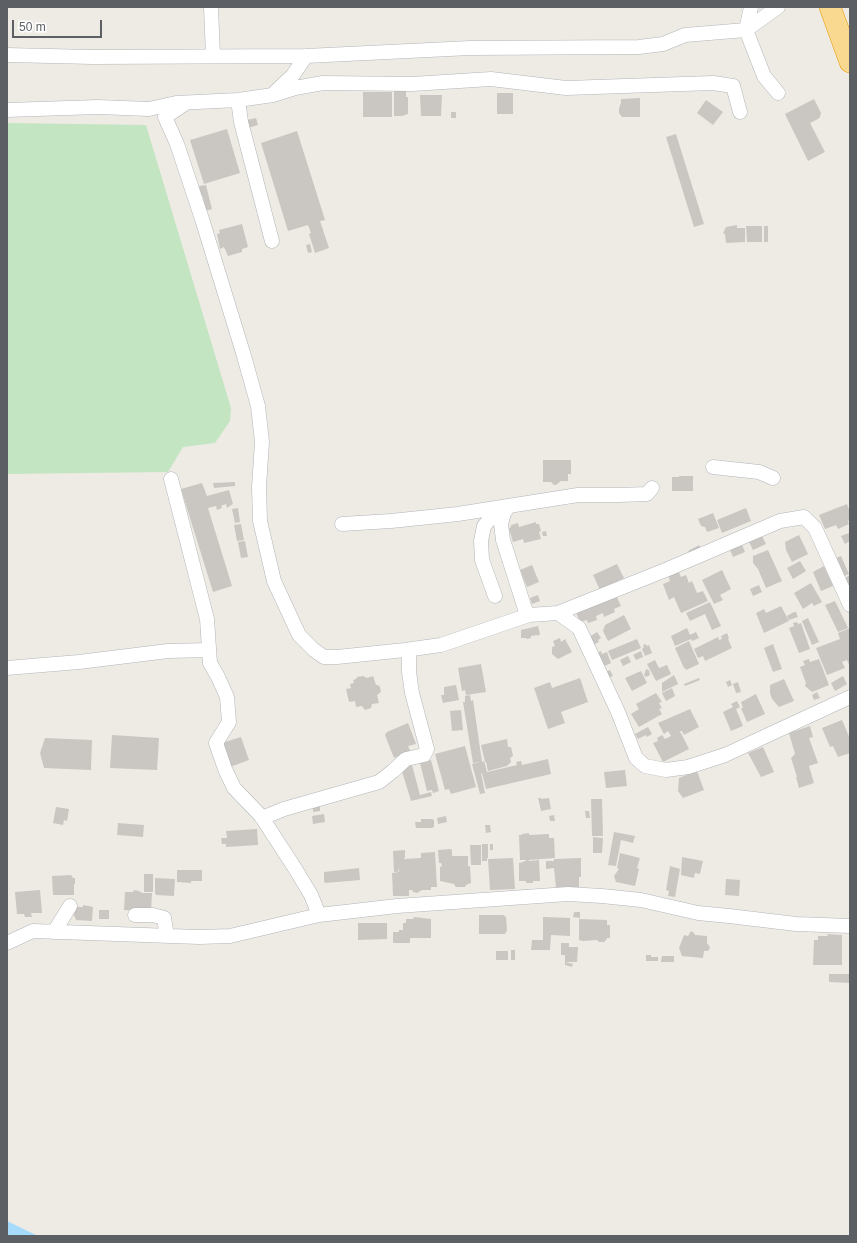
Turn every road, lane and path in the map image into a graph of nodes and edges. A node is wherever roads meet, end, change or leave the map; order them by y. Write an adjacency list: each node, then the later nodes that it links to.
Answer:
1 (211, 7): 7 (street)
2 (751, 7): 5 (street)
3 (778, 7): 5 (street)
4 (830, 7): 9 (highway)
5 (746, 30): 8 (street); 10 (street)
6 (7, 55): 7 (street)
7 (213, 56): 8 (street)
8 (306, 56): 11 (street)
9 (850, 62)
10 (778, 93)
11 (273, 95): 12 (street); 15 (street)
12 (238, 100): 13 (street); 16 (street)
13 (186, 103): 14 (street); 28 (street)
14 (7, 110)
15 (740, 112)
16 (272, 241)
17 (713, 467): 18 (street)
18 (773, 478)
19 (171, 479): 27 (street)
20 (652, 488): 21 (street)
21 (509, 506): 22 (street); 23 (street); 25 (street)
22 (342, 524)
23 (495, 596)
24 (850, 605): 26 (street)
25 (525, 609)
26 (558, 613): 28 (street); 30 (street)
27 (208, 650): 29 (street); 31 (street)
28 (409, 650): 31 (street)
29 (7, 668)
30 (850, 697)
31 (262, 818): 34 (street)
32 (70, 906): 36 (street)
33 (135, 915): 37 (street)
34 (320, 915): 35 (street); 37 (street)
35 (850, 926)
36 (54, 932): 37 (street); 38 (street)
37 (168, 936)
38 (11, 937)

